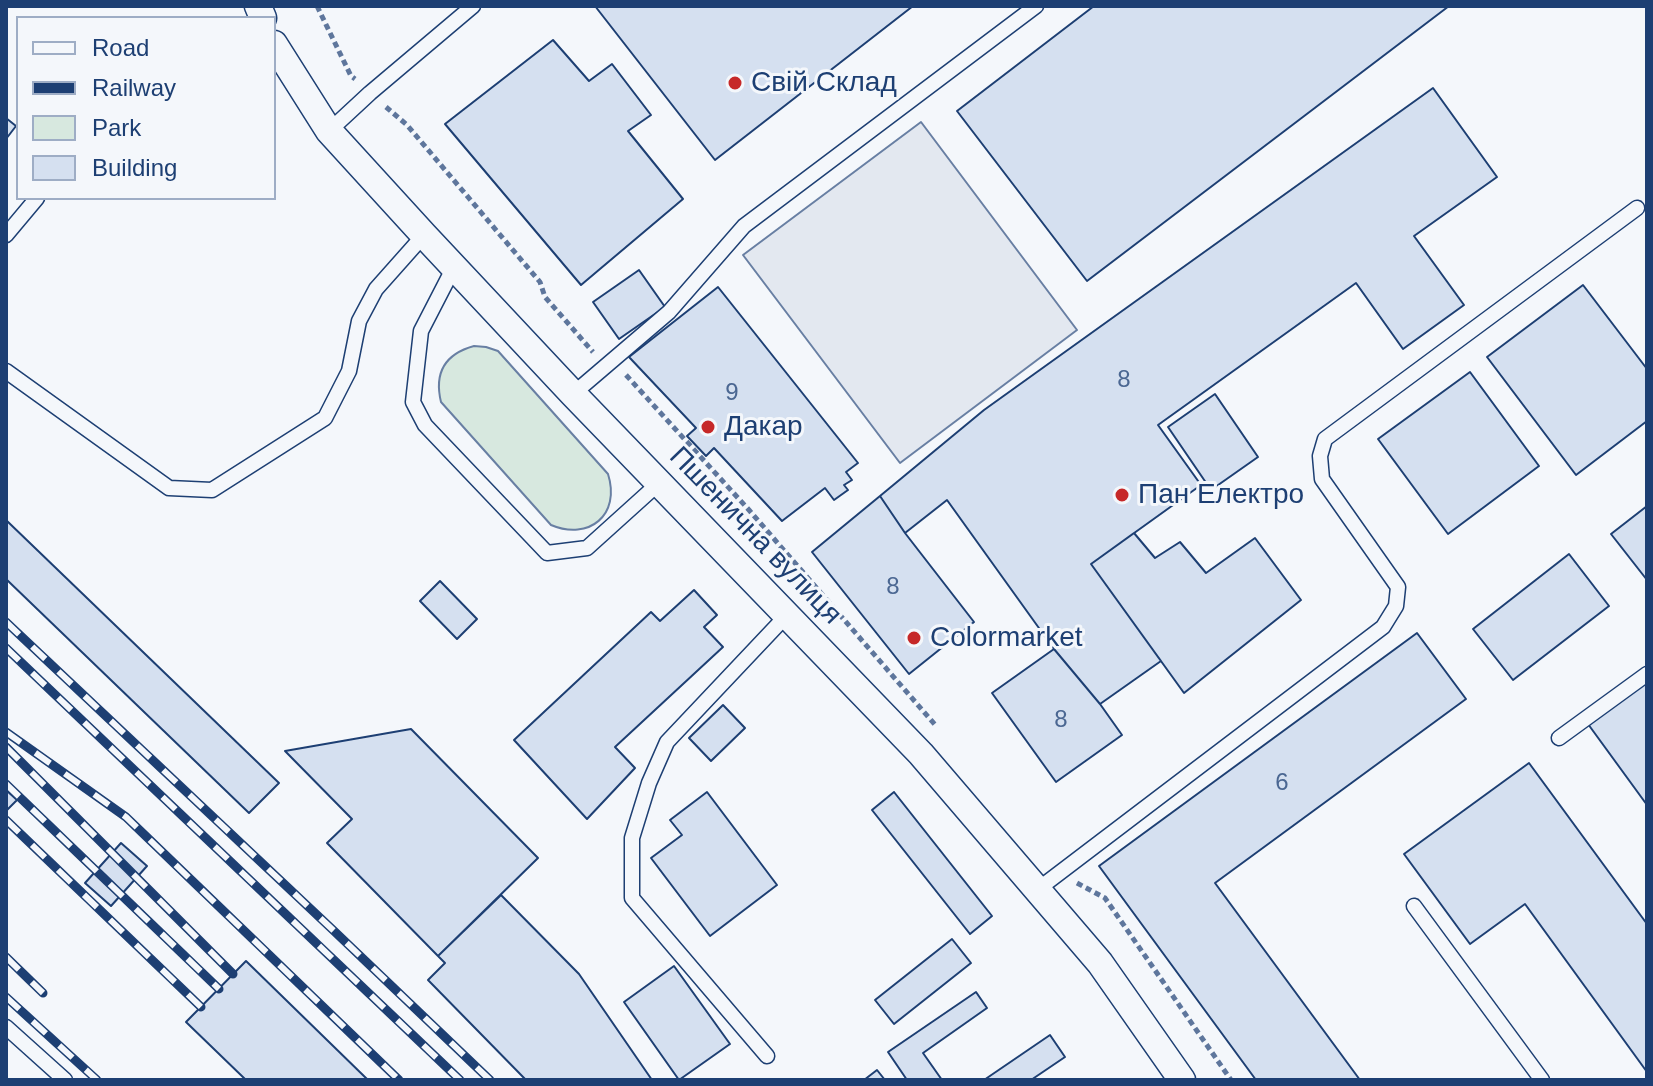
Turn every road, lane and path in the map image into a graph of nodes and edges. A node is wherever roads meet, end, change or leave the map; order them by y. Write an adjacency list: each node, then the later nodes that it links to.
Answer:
1 (317, 6): 5 (path)
2 (473, 6): 5 (lane)
3 (1036, 6): 12 (lane)
4 (276, 47): 6 (street, Пшенична вулиця)
5 (370, 93): 6 (lane); 12 (path)
6 (329, 131): 10 (street, Пшенична вулиця)
7 (35, 200): 9 (lane)
8 (1637, 208): 20 (lane)
9 (6, 235)
10 (424, 235): 11 (street, Пшенична вулиця); 13 (lane)
11 (454, 267): 14 (street, Пшенична вулиця); 15 (lane)
12 (605, 366): 14 (lane); 18 (path)
13 (6, 371)
14 (573, 394): 15 (street, Пшенична вулиця)
15 (659, 483): 16 (street, Пшенична вулиця)
16 (787, 615): 21 (street, Пшенична вулиця); 24 (lane)
17 (1647, 674): 19 (lane)
18 (946, 738)
19 (1559, 738)
20 (1059, 873): 21 (lane); 27 (path)
21 (1037, 890): 26 (street, Пшенична вулиця)
22 (1414, 906): 28 (lane)
23 (6, 1027): 25 (lane)
24 (767, 1056)
25 (65, 1080)
26 (1182, 1080)
27 (1231, 1080)
28 (1542, 1080)

